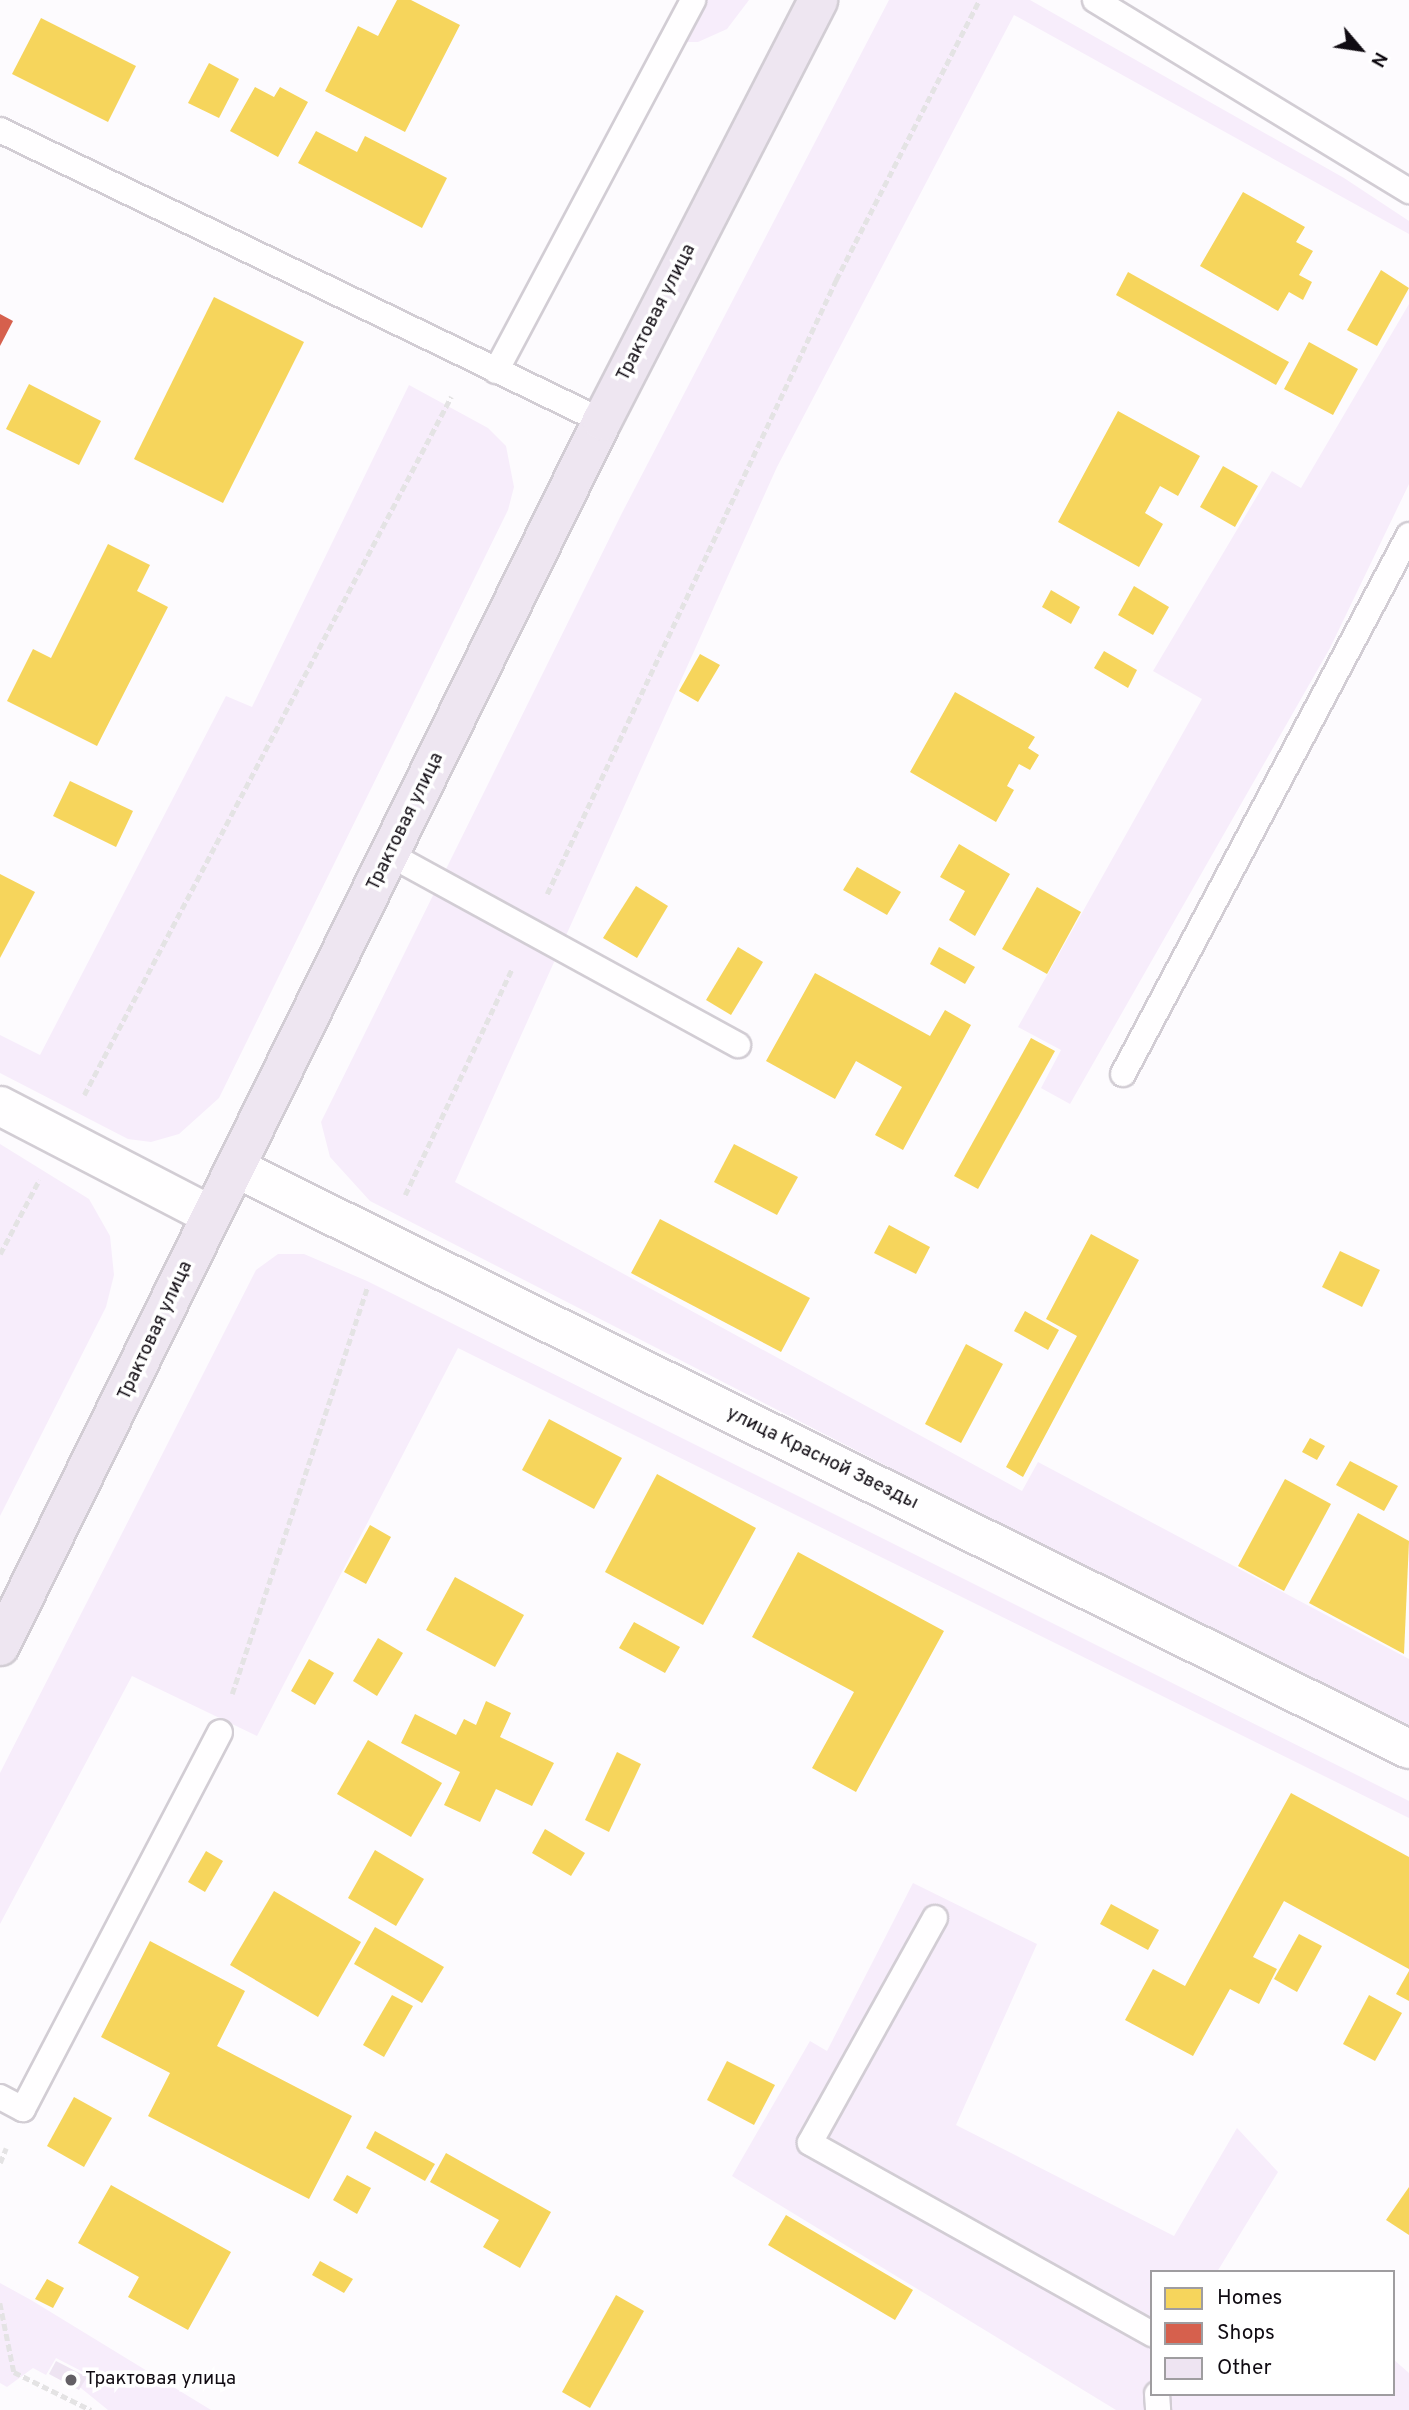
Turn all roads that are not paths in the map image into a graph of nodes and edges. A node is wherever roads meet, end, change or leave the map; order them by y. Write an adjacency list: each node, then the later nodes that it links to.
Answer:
1 (693, 0): 6 (lane)
2 (818, 0): 7 (highway, Трактовая улица)
3 (1095, 0): 5 (lane)
4 (0, 130): 6 (lane)
5 (1409, 191)
6 (496, 371): 7 (lane)
7 (602, 421): 9 (highway, Трактовая улица)
8 (1409, 535): 11 (lane)
9 (389, 854): 10 (lane); 13 (highway, Трактовая улица)
10 (738, 1045)
11 (1122, 1074)
12 (0, 1106): 14 (street)
13 (236, 1168): 14 (highway, Трактовая улица); 17 (street, улица Красной Звезды)
14 (210, 1215): 15 (highway, Трактовая улица)
15 (0, 1646)
16 (220, 1732): 19 (lane)
17 (1409, 1749)
18 (935, 1918): 20 (lane)
19 (0, 2098)
20 (1150, 2333)

